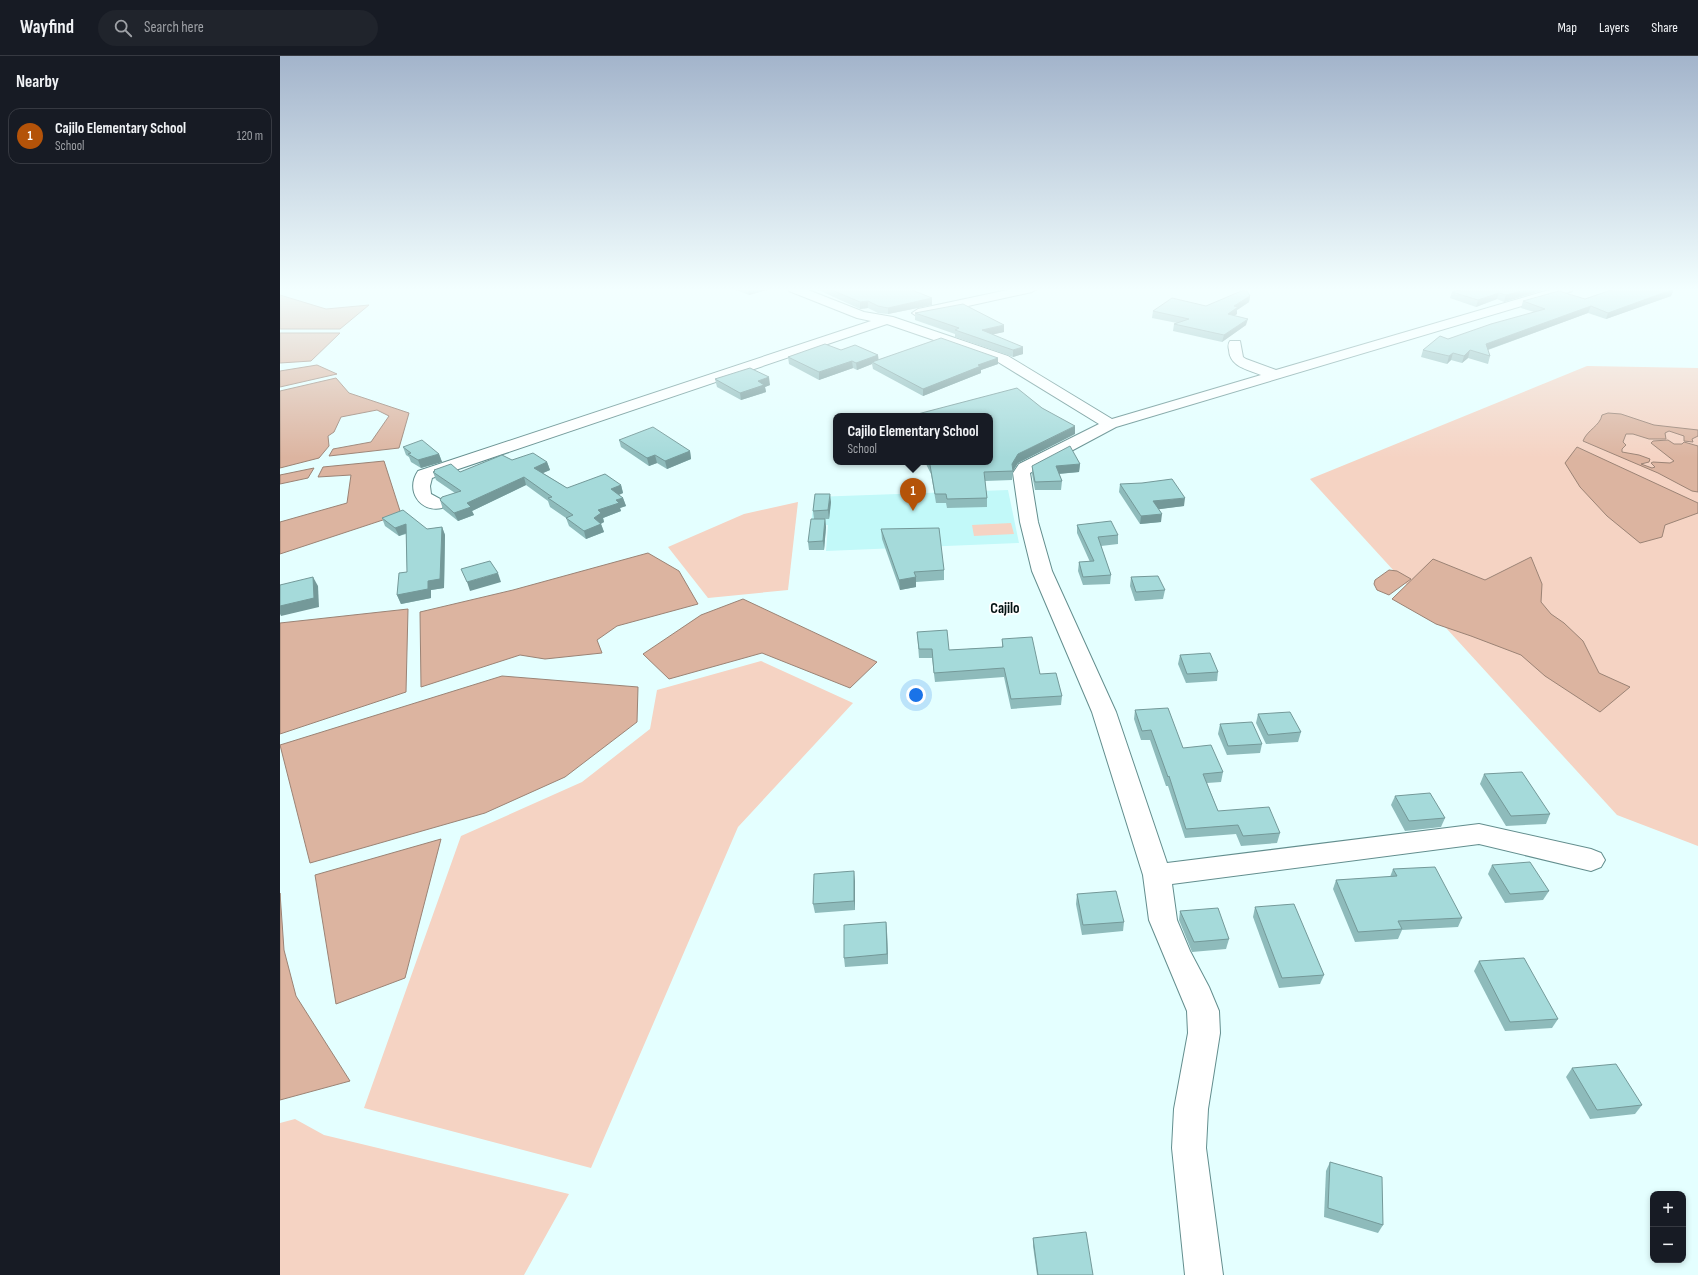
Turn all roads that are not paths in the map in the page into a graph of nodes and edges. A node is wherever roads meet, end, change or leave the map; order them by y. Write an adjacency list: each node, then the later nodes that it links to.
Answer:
1 (1235, 344): 5 (street)
2 (812, 345): 7 (street)
3 (961, 345): 6 (street)
4 (1376, 345): 5 (street)
5 (1275, 375): 6 (street)
6 (1110, 424): 9 (street)
7 (436, 504)
8 (1591, 860): 9 (street)
9 (1157, 875): 10 (street)
10 (1204, 1275)

